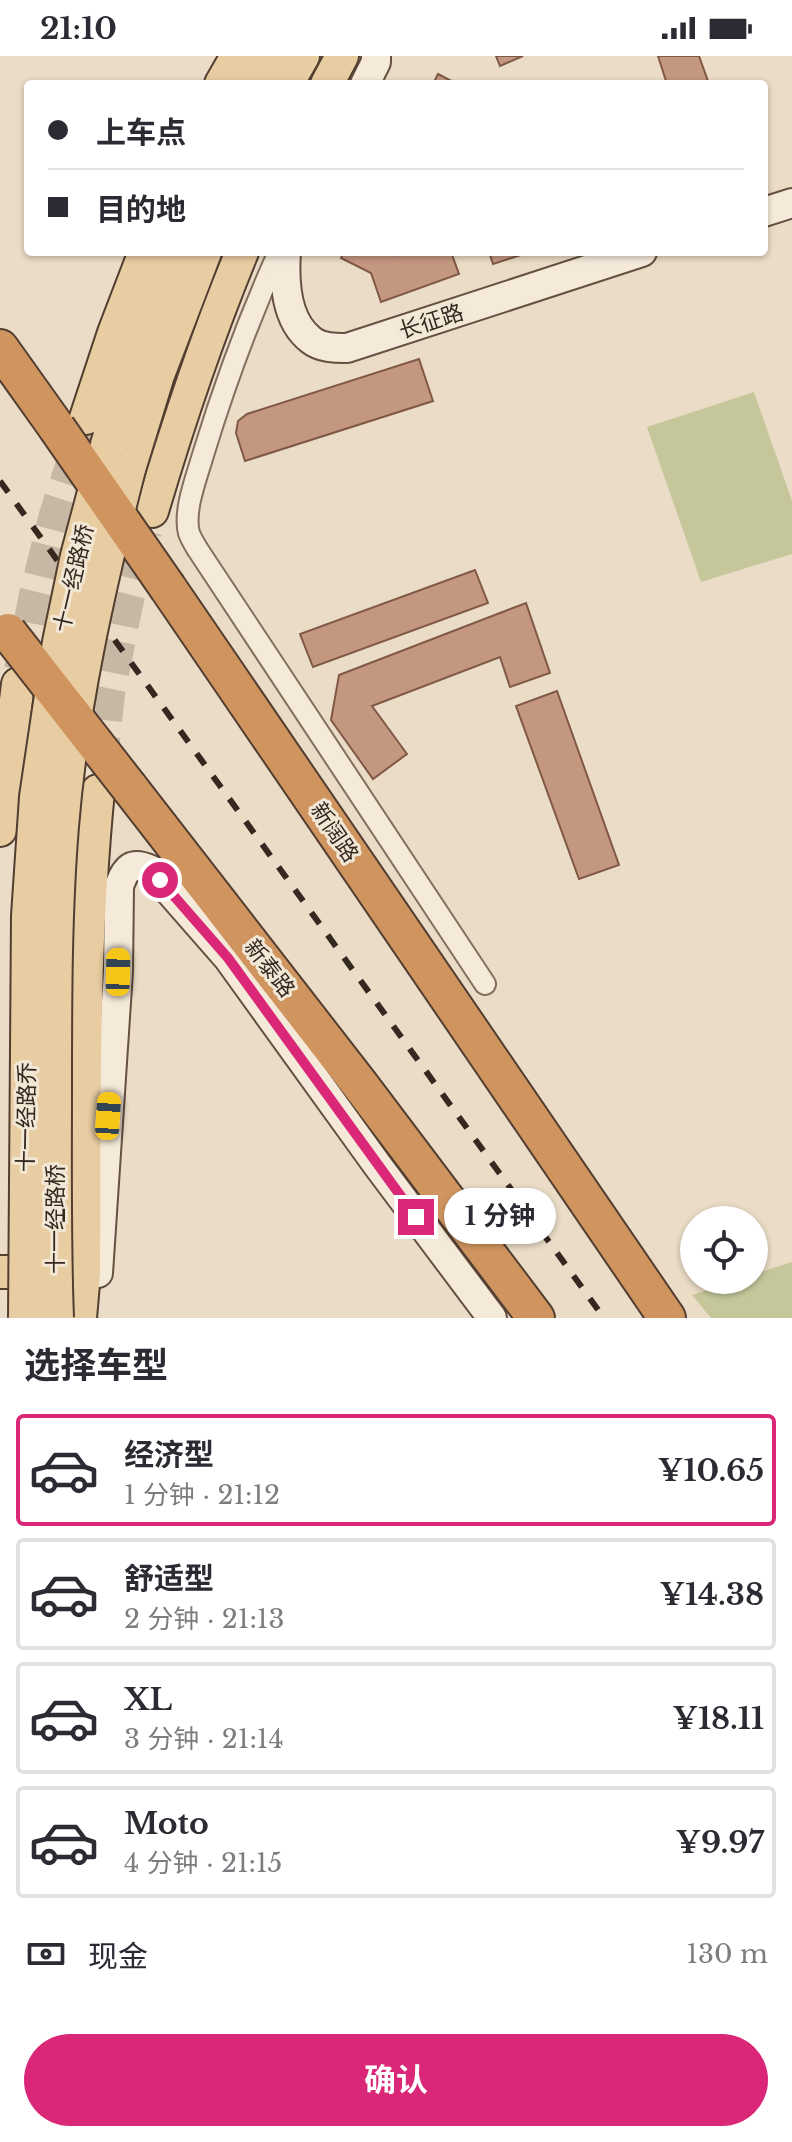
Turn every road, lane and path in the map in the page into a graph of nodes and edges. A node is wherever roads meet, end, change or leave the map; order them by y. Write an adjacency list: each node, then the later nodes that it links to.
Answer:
1 (237, 56): 6 (main road)
2 (270, 56): 7 (main road)
3 (303, 56): 8 (main road)
4 (342, 56): 9 (main road)
5 (376, 56): 10 (street)
6 (223, 80)
7 (257, 80)
8 (289, 80)
9 (329, 80)
10 (367, 80)
11 (792, 203): 12 (street)
12 (768, 211)
13 (143, 256): 21 (main road)
14 (172, 256): 27 (main road, 十一经路桥, bridge)
15 (203, 256): 27 (main road, bridge)
16 (240, 256): 22 (main road)
17 (277, 256): 28 (street)
18 (286, 256): 19 (street, 长征路)
19 (630, 256)
20 (0, 348): 21 (highway, 新阔路)
21 (72, 423): 38 (highway, 新阔路, bridge)
22 (152, 511)
23 (4, 627): 25 (highway, 新泰路, bridge)
24 (18, 684): 26 (main road)
25 (114, 789): 30 (main road); 37 (highway, 新泰路)
26 (0, 830)
27 (43, 922): 31 (main road, 十一经路乔, bridge); 32 (main road, 十一经路桥, bridge)
28 (485, 984)
29 (0, 1272): 30 (main road)
30 (84, 1272): 33 (main road); 34 (main road)
31 (25, 1318)
32 (57, 1318)
33 (80, 1318)
34 (87, 1318)
35 (95, 1318): 36 (street)
36 (492, 1318)
37 (536, 1318)
38 (667, 1318)

